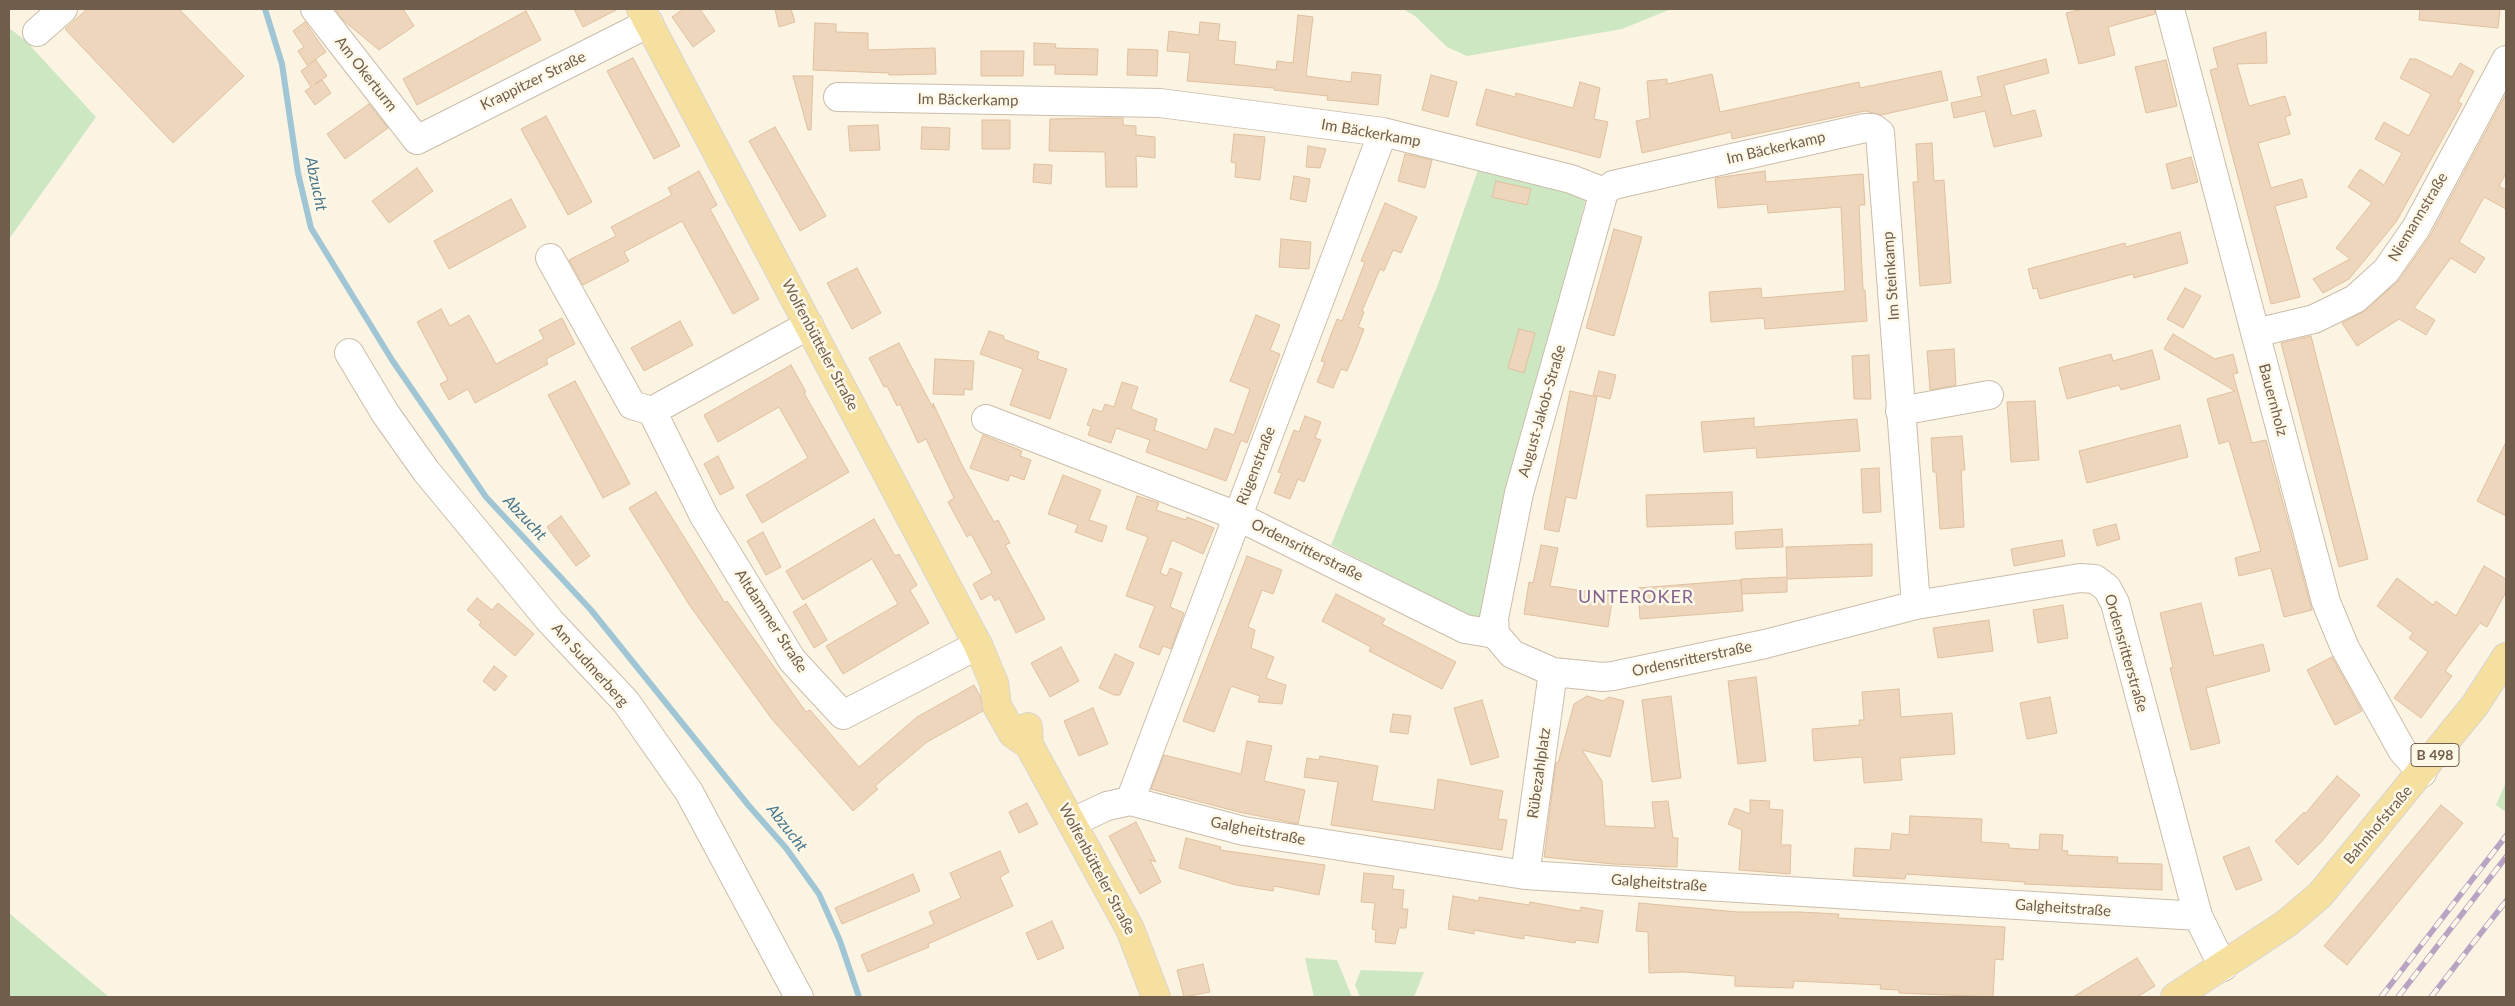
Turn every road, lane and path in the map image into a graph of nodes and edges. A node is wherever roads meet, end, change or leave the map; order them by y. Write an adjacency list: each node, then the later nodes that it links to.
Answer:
1 (64, 9): 5 (street)
2 (315, 9): 9 (street, Am Okerturm)
3 (2170, 9): 14 (street, Bauernholz)
4 (645, 16): 9 (street, Krappitzer Straße); 13 (main road, Wolfenbütteler Straße)
5 (36, 32)
6 (2506, 60): 14 (street, Niemannstraße)
7 (838, 97): 8 (street, Im Bäckerkamp)
8 (1383, 132): 11 (street, Im Bäckerkamp); 20 (street, Rügenstraße)
9 (417, 140)
10 (1882, 141): 11 (street, Im Bäckerkamp); 18 (street, Im Steinkamp)
11 (1604, 192): 22 (street, August-Jakob-Straße)
12 (550, 258): 17 (street)
13 (809, 325): 17 (street); 23 (main road, Wolfenbütteler Straße)
14 (2255, 333): 26 (street, Bauernholz)
15 (349, 353): 32 (street, Am Sudmerberg)
16 (1989, 395): 18 (street)
17 (652, 411): 23 (street, Altdammer Straße)
18 (1900, 411): 21 (street, Im Steinkamp)
19 (986, 419): 20 (street, Ordensritterstraße)
20 (1237, 516): 22 (street, Ordensritterstraße); 27 (street, Rügenstraße)
21 (1916, 605): 25 (street, Ordensritterstraße); 30 (street, Ordensritterstraße)
22 (1495, 634): 25 (street, Ordensritterstraße)
23 (978, 645): 28 (main road, Wolfenbütteler Straße)
24 (2506, 657): 26 (main road, Bahnhofstraße / B 498)
25 (1553, 672): 29 (street, Rübezahlplatz)
26 (2422, 772): 31 (main road, Bahnhofstraße / B 498)
27 (1130, 801): 28 (street, Galgheitstraße); 29 (street, Galgheitstraße)
28 (1073, 822): 33 (main road, Wolfenbütteler Straße)
29 (1525, 875): 30 (street, Galgheitstraße)
30 (2198, 916): 31 (street)
31 (2223, 967): 34 (main road, B 498)
32 (799, 997)
33 (1156, 997)
34 (2175, 997)

